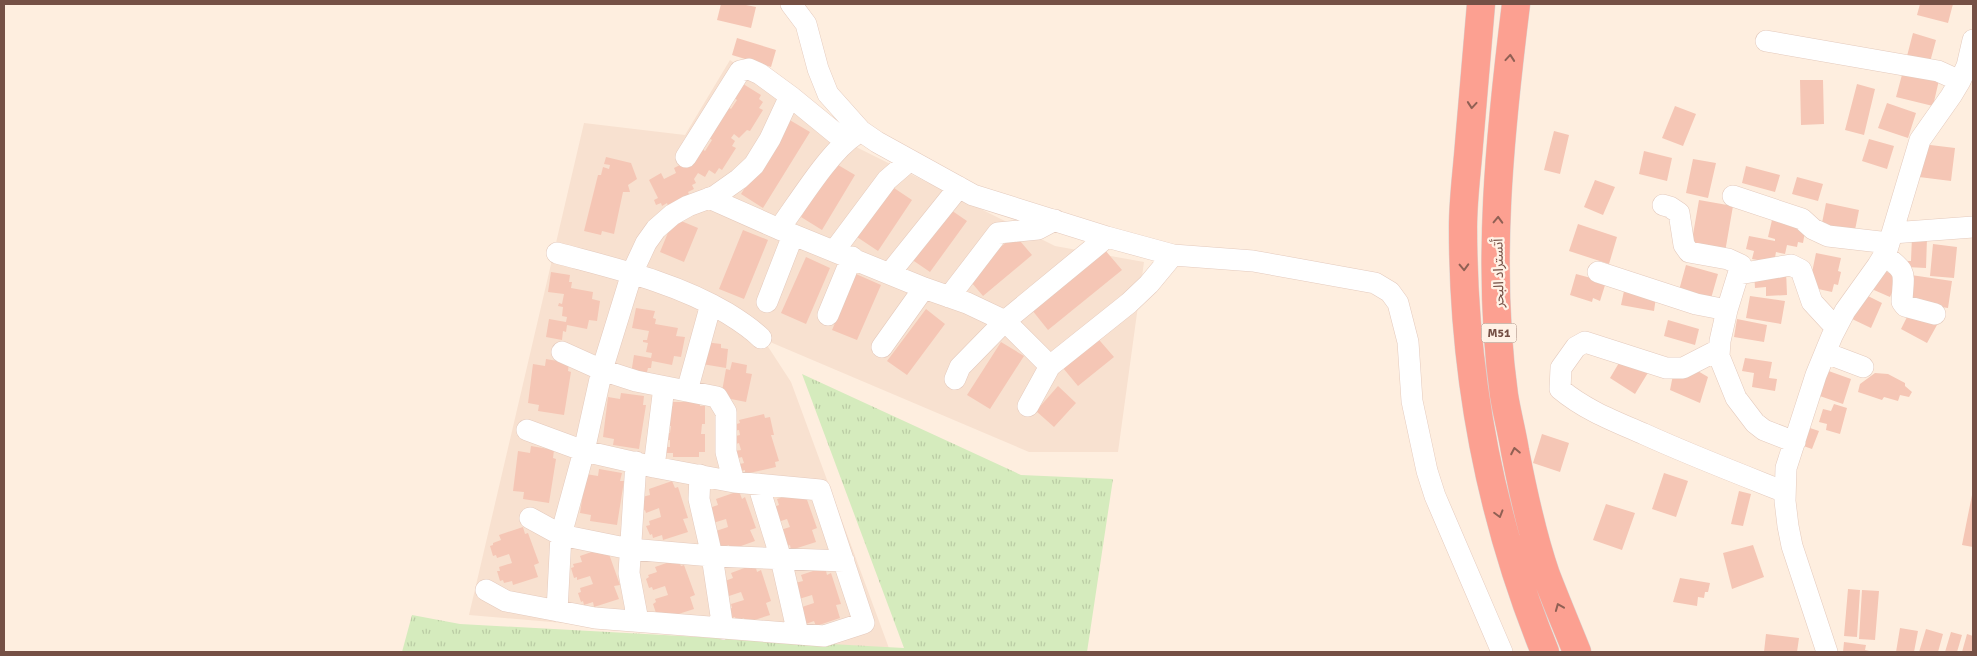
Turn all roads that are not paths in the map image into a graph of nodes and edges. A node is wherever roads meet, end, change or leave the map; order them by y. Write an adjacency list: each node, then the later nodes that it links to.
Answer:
1 (791, 4): 8 (street)
2 (1481, 4): 68 (highway, M51, one-way to 68)
3 (1516, 4): 69 (highway, أتستراد البحر / M51, one-way to 3)
4 (1973, 40): 6 (street)
5 (1766, 41): 6 (street)
6 (1960, 81): 19 (street)
7 (790, 96): 8 (street); 9 (street); 13 (street)
8 (853, 136): 10 (street); 17 (street)
9 (686, 157)
10 (909, 161): 11 (street); 21 (street)
11 (959, 187): 15 (street); 25 (street)
12 (1733, 196): 19 (street)
13 (709, 198): 17 (street); 24 (street)
14 (1663, 205): 26 (street)
15 (1055, 220): 18 (street); 28 (street)
16 (1973, 227): 19 (street)
17 (786, 232): 21 (street); 29 (street)
18 (1107, 237): 22 (street); 34 (street)
19 (1888, 244): 32 (street); 35 (street)
20 (558, 253): 24 (street)
21 (843, 254): 25 (street); 33 (street)
22 (1173, 255): 41 (street); 67 (street)
23 (1598, 272): 31 (street)
24 (632, 273): 30 (street); 43 (street)
25 (890, 273): 27 (street)
26 (1739, 274): 31 (street); 35 (street)
27 (924, 288): 28 (street); 37 (street)
28 (949, 297): 34 (street)
29 (767, 302)
30 (711, 304): 36 (street); 46 (street)
31 (1727, 310): 38 (street)
32 (1934, 314)
33 (828, 315)
34 (1005, 321): 41 (street); 44 (street)
35 (1836, 328): 40 (street)
36 (761, 338)
37 (882, 347)
38 (1718, 350): 49 (street); 55 (street)
39 (562, 352): 43 (street)
40 (1826, 353): 42 (street); 49 (street)
41 (1050, 366): 47 (street)
42 (1863, 367)
43 (602, 370): 45 (street); 50 (street)
44 (955, 379)
45 (664, 387): 46 (street); 51 (street)
46 (687, 391): 53 (street)
47 (1028, 406)
48 (528, 430): 50 (street)
49 (1794, 442): 55 (street)
50 (584, 451): 51 (street); 57 (street)
51 (645, 465): 52 (street); 58 (street)
52 (700, 476): 53 (street); 59 (street)
53 (734, 482): 54 (street)
54 (758, 484): 60 (street); 61 (street)
55 (1785, 492): 70 (street)
56 (530, 518): 57 (street)
57 (562, 535): 58 (street); 63 (street)
58 (630, 549): 59 (street); 64 (street)
59 (712, 556): 60 (street); 65 (street)
60 (781, 559): 61 (street); 66 (street)
61 (844, 561): 66 (street)
62 (486, 590): 63 (street)
63 (557, 611): 64 (street)
64 (638, 621): 65 (street)
65 (724, 629): 66 (street)
66 (798, 634)
67 (1502, 652)
68 (1545, 652)
69 (1577, 652)
70 (1827, 652)

